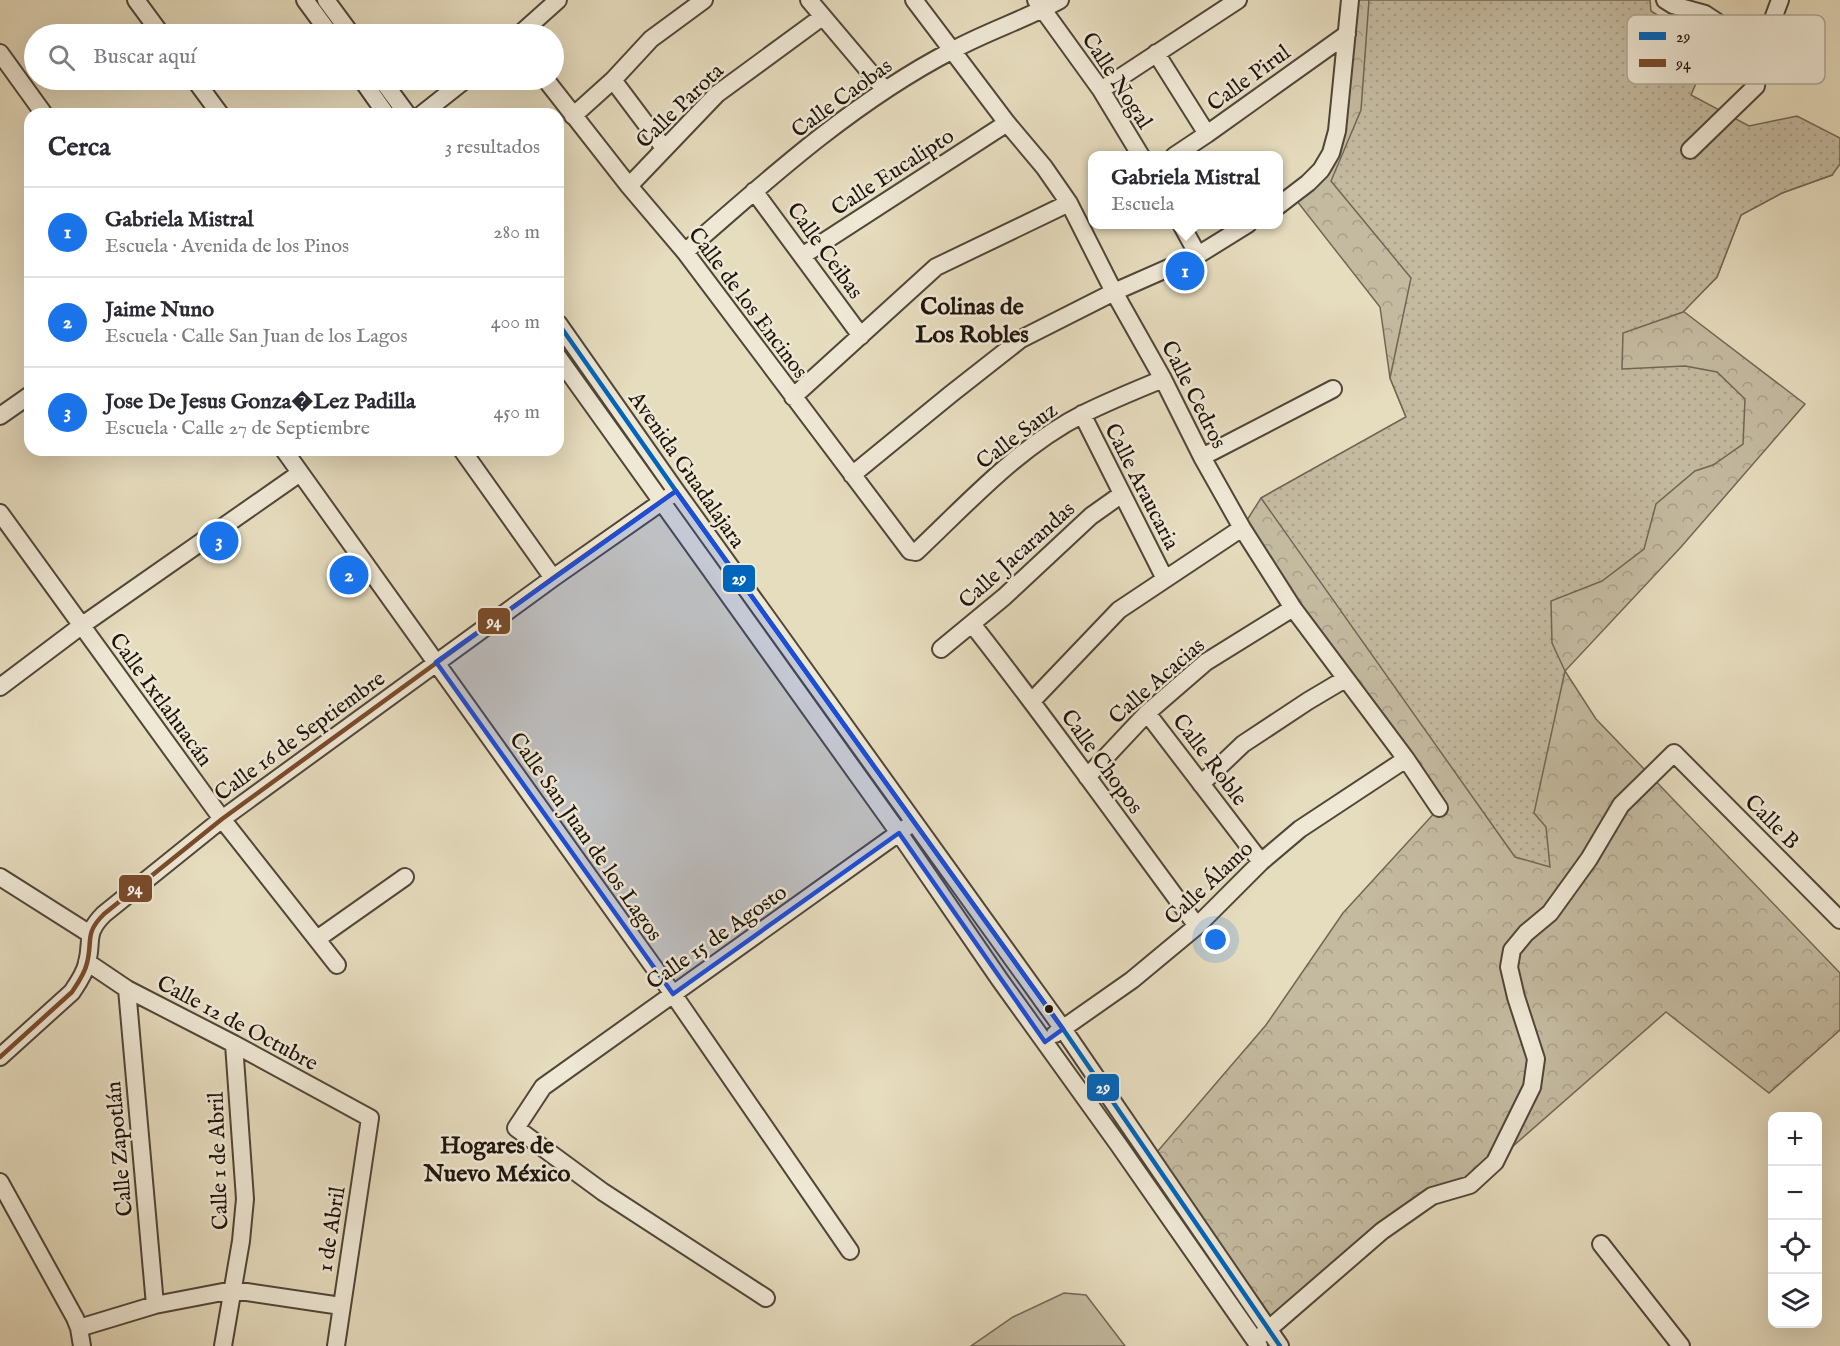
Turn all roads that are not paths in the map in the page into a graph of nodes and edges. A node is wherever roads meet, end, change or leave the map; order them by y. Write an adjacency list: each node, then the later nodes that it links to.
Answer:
1 (136, 0): 17 (street)
2 (305, 0): 18 (street)
3 (326, 0): 19 (street)
4 (558, 0): 20 (street)
5 (704, 0): 25 (street)
6 (809, 0): 16 (street)
7 (914, 0): 22 (street, Calle Cedros)
8 (1060, 0): 13 (street, Calle Caobas)
9 (1238, 0): 24 (street)
10 (1350, 0): 21 (street)
11 (1665, 0): 14 (street)
12 (1780, 0): 15 (street)
13 (1040, 5): 22 (street, Calle Caobas); 35 (street, Calle Nogal)
14 (1707, 15)
15 (1774, 15)
16 (822, 17): 34 (street); 44 (street, Calle Parota)
17 (154, 24)
18 (323, 24)
19 (344, 24)
20 (531, 24)
21 (1347, 34): 43 (street, Calle Pirul); 50 (street)
22 (953, 50): 34 (street, Calle Caobas); 42 (street, Calle Cedros)
23 (0, 52): 27 (street)
24 (1156, 53): 35 (street); 43 (street, Calle Nogal)
25 (613, 80): 41 (street); 44 (street)
26 (1756, 84): 45 (street)
27 (24, 86)
28 (27, 90): 36 (street)
29 (202, 90): 37 (street)
30 (369, 90): 38 (street)
31 (389, 90): 39 (street)
32 (452, 90): 40 (street)
33 (554, 90): 41 (street, Calle de los Encinos)
34 (885, 90): 49 (street, Calle Caobas)
35 (1101, 90): 46 (street, Calle Nogal)
36 (40, 108)
37 (216, 108)
38 (382, 108)
39 (403, 108)
40 (430, 108)
41 (573, 116): 48 (street, Calle de los Encinos)
42 (1007, 123): 51 (street, Calle Cedros); 56 (street, Calle Eucalipto)
43 (1207, 134): 47 (street, Calle Pirul)
44 (664, 148): 48 (street, Calle Parota)
45 (1690, 150)
46 (1138, 151)
47 (1182, 151)
48 (629, 186): 54 (street, Calle de los Encinos)
49 (754, 191): 54 (street, Calle Caobas); 56 (street, Calle Ceibas)
50 (1283, 202)
51 (1069, 203): 57 (street, Calle Cedros); 59 (street)
52 (1183, 229): 55 (street)
53 (1241, 229): 55 (street)
54 (685, 252): 63 (street, Calle de los Encinos)
55 (1198, 255): 57 (street)
56 (802, 256): 59 (street, Calle Ceibas)
57 (1114, 292): 61 (street, Calle Cedros); 71 (street)
58 (564, 331): 73 (street, Avenida Guadalajara)
59 (861, 336): 63 (street)
60 (564, 365): 73 (street, Avenida Guadalajara)
61 (1163, 379): 65 (street, Calle Sauz); 69 (street, Calle Cedros)
62 (1333, 389): 69 (street)
63 (793, 397): 71 (street, Calle de los Encinos)
64 (24, 398): 66 (street)
65 (1082, 414): 72 (street, Calle Araucaria); 76 (street, Calle Sauz)
66 (0, 416)
67 (288, 456): 70 (street, Calle San Juan de los Lagos)
68 (466, 456): 77 (street)
69 (1202, 457): 75 (street, Calle Cedros)
70 (300, 473): 83 (street); 85 (street, Calle San Juan de los Lagos)
71 (852, 475): 76 (street, Calle de los Encinos)
72 (1122, 494): 78 (street, Calle Araucaria); 82 (street, Calle Jacarandas)
73 (669, 497): 77 (street, Calle 16 de Septiembre); 80 (street, Avenida Guadalajara); 81 (street, Avenida Guadalajara)
74 (0, 513): 83 (street, Calle Ixtlahuacán)
75 (1242, 528): 78 (street); 79 (street, Calle Cedros)
76 (913, 552)
77 (553, 578): 85 (street, Calle 16 de Septiembre)
78 (1165, 579): 88 (street)
79 (1293, 608): 86 (street, Calle Cedros); 89 (street, Calle Acacias)
80 (762, 611): 81 (street); 90 (street, Avenida Guadalajara)
81 (746, 621): 91 (street, Avenida Guadalajara)
82 (972, 624): 84 (street, Calle Jacarandas); 88 (street, Calle Chopos)
83 (81, 626): 87 (street); 96 (street, Calle Ixtlahuacán)
84 (941, 649)
85 (436, 662): 96 (street, Calle 16 de Septiembre); 111 (street, Calle San Juan de los Lagos)
86 (1345, 679): 92 (street, Calle Cedros); 94 (street)
87 (0, 687)
88 (1032, 701): 93 (street, Calle Chopos)
89 (1147, 712): 93 (street, Calle Acacias); 94 (street, Calle Roble)
90 (838, 716): 91 (street); 97 (street, Avenida Guadalajara)
91 (823, 727): 98 (street, Avenida Guadalajara)
92 (1406, 759): 95 (street, Calle Cedros); 99 (street, Calle Álamo)
93 (1087, 777): 103 (street, Calle Chopos)
94 (1201, 784): 99 (street, Calle Roble)
95 (1439, 808)
96 (222, 819): 105 (street, Calle 16 de Septiembre); 106 (street, Calle Ixtlahuacán)
97 (915, 821): 98 (street, Calle 15 de Agosto); 104 (street, Avenida Guadalajara)
98 (898, 833): 107 (street, Avenida Guadalajara); 111 (street, Calle 15 de Agosto)
99 (1261, 862): 103 (street, Calle Álamo)
100 (405, 877): 106 (street)
101 (0, 878): 105 (street)
102 (1840, 920): 125 (street, Calle B)
103 (1197, 926): 112 (street, Calle Álamo)
104 (991, 928): 107 (street); 112 (street, Avenida Guadalajara)
105 (90, 934): 108 (street)
106 (317, 939): 109 (street, Calle Ixtlahuacán)
107 (973, 940): 113 (street, Avenida Guadalajara)
108 (87, 962): 110 (street, Calle 12 de Octubre); 115 (street)
109 (337, 965)
110 (127, 989): 114 (street, Calle 12 de Octubre); 122 (street, Calle Zapotlán)
111 (673, 994): 119 (street, Calle San Juan de los Lagos); 121 (street, Calle 15 de Agosto)
112 (1063, 1029): 113 (street, Calle Álamo); 125 (street, Avenida Guadalajara)
113 (1045, 1042): 126 (street, Avenida Guadalajara)
114 (234, 1044): 116 (street, Calle 12 de Octubre); 120 (street, Calle 1 de Abril)
115 (0, 1057)
116 (370, 1118): 123 (street, 1 de Abril)
117 (0, 1182): 124 (street)
118 (1601, 1244): 131 (street)
119 (850, 1251)
120 (233, 1290): 122 (street); 123 (street); 128 (street, Calle 1 de Abril)
121 (766, 1298)
122 (155, 1305): 124 (street)
123 (341, 1306): 129 (street, 1 de Abril)
124 (79, 1328): 127 (street)
125 (1269, 1329): 126 (street); 130 (street, Avenida Guadalajara)
126 (1257, 1343)
127 (82, 1346)
128 (223, 1346)
129 (336, 1346)
130 (1281, 1346)
131 (1682, 1346)

